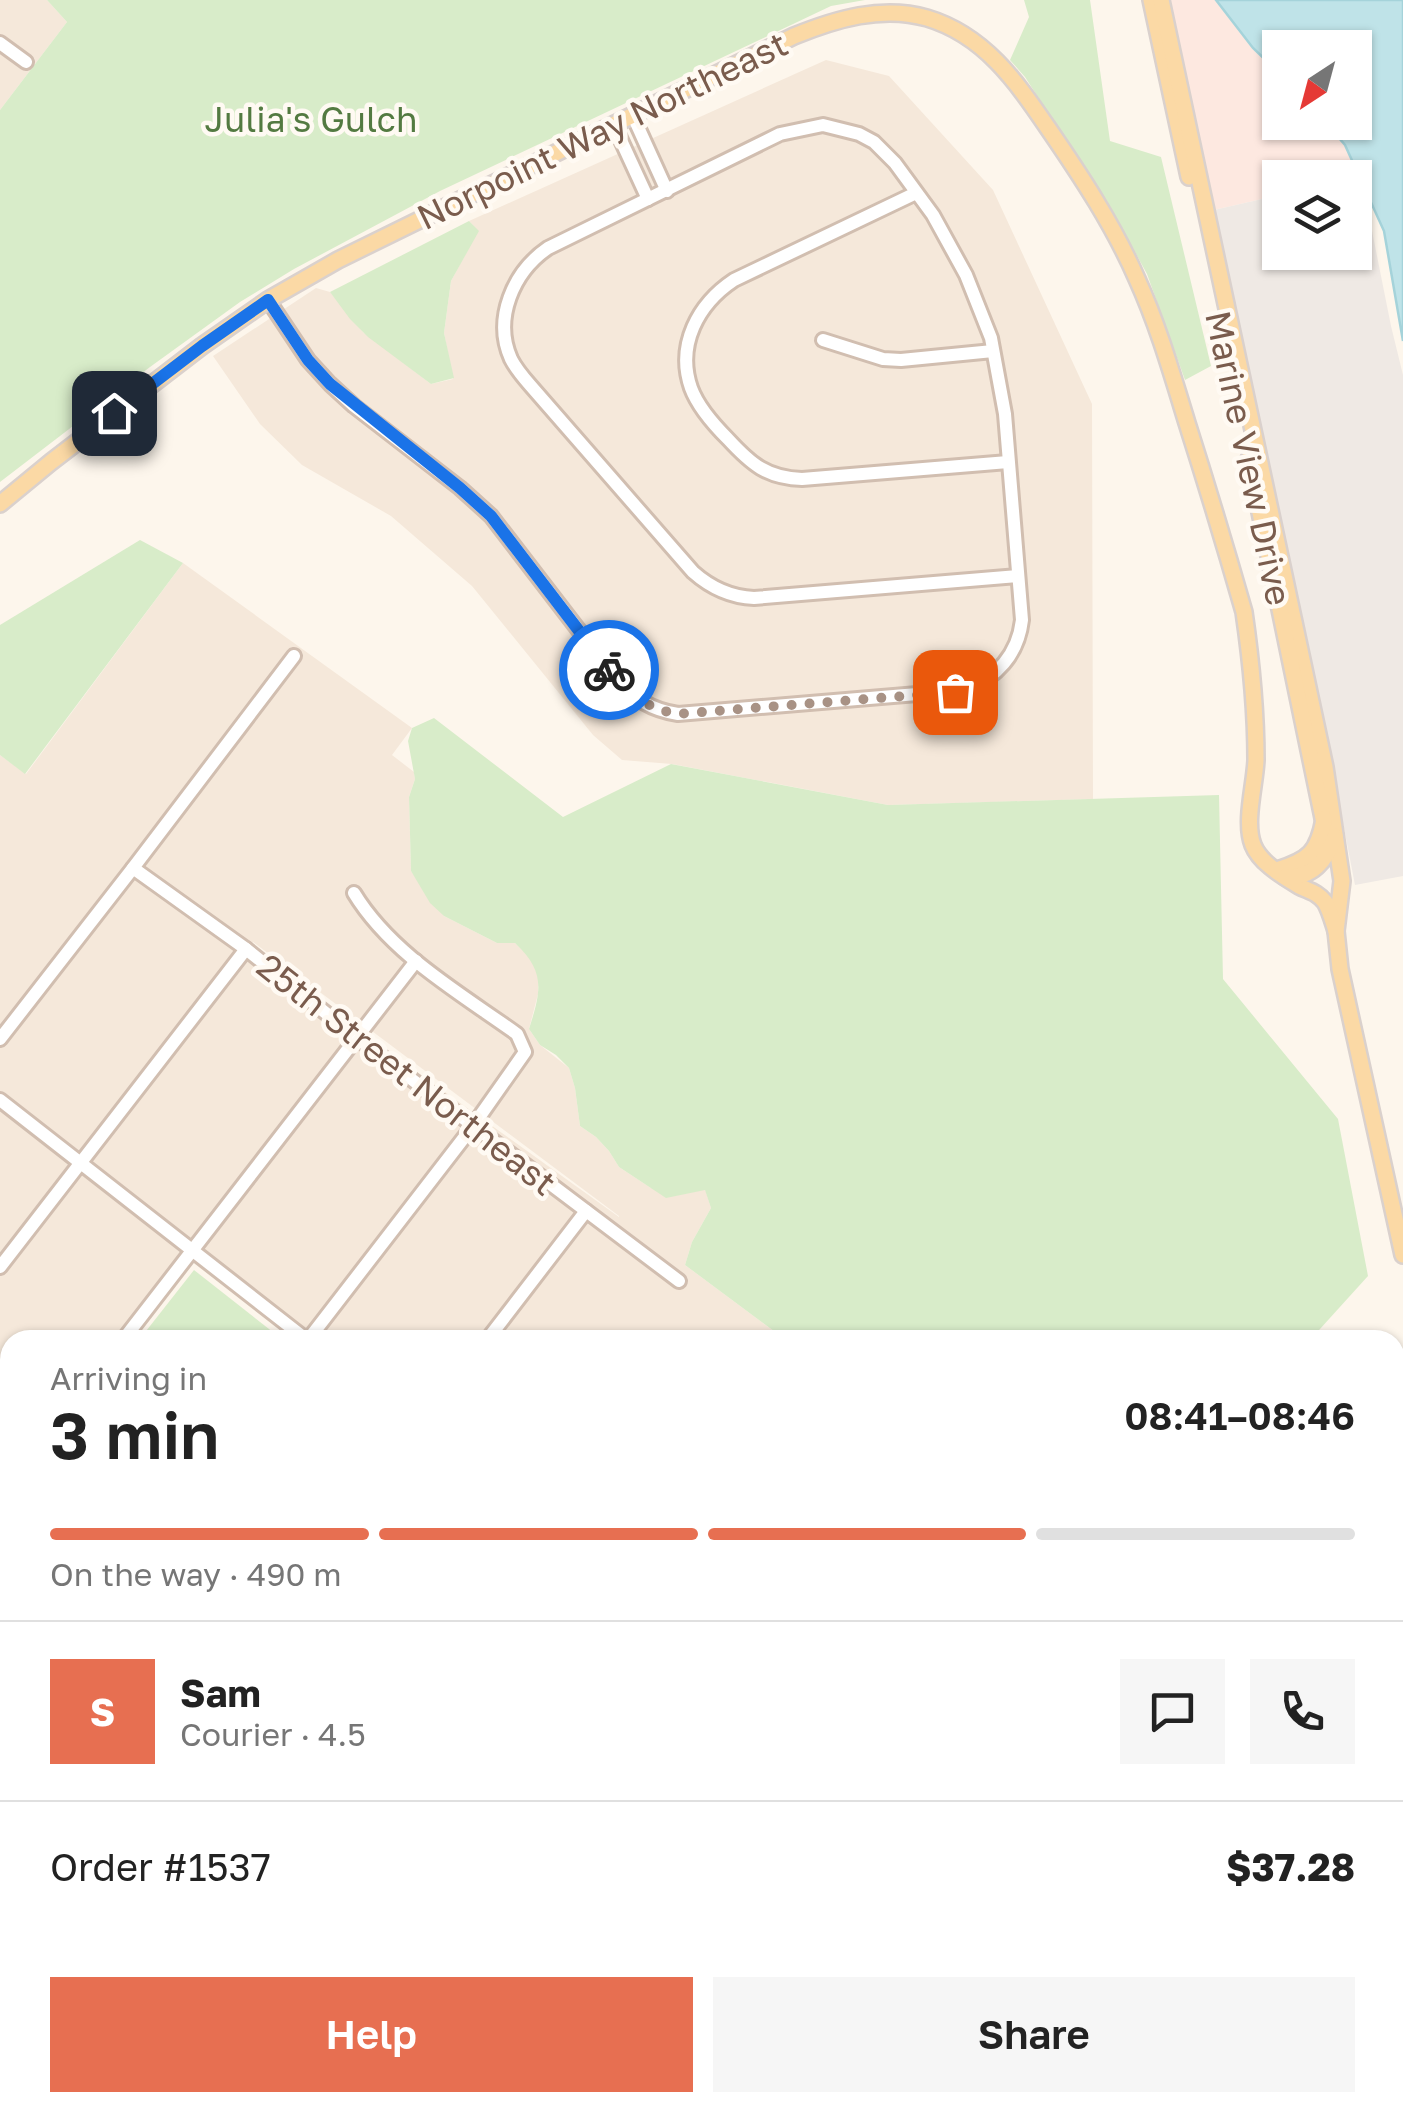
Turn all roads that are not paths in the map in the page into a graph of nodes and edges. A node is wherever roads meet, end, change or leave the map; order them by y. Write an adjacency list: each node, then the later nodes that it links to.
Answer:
1 (1151, 0): 17 (main road, Marine View Drive)
2 (1162, 0): 18 (main road, Marine View Drive)
3 (0, 42): 4 (street)
4 (26, 62)
5 (633, 116): 6 (main road, Norpoint Way Northeast); 7 (street); 21 (main road, Norpoint Way Northeast)
6 (614, 125): 9 (street); 10 (main road, Norpoint Way Northeast)
7 (666, 191): 8 (street); 9 (street)
8 (916, 192): 12 (street); 13 (street)
9 (648, 199): 15 (street)
10 (268, 300): 14 (main road, Norpoint Way Northeast); 15 (street)
11 (823, 340): 12 (street)
12 (993, 351): 13 (street)
13 (1008, 462): 15 (street)
14 (0, 504)
15 (1018, 576)
16 (294, 656): 20 (street)
17 (1324, 819): 19 (main road, Marine View Drive); 21 (main road)
18 (1336, 834): 19 (main road); 25 (main road, Marine View Drive)
19 (1330, 850): 22 (main road); 23 (main road, Marine View Drive)
20 (133, 868): 26 (street, 25th Street Northeast); 28 (street)
21 (1284, 871): 22 (main road); 25 (main road)
22 (1312, 872): 23 (main road)
23 (1331, 885): 25 (main road, Marine View Drive)
24 (354, 893): 27 (street)
25 (1338, 924): 35 (main road, Marine View Drive)
26 (246, 950): 29 (street, 25th Street Northeast); 32 (street)
27 (416, 961): 29 (street); 31 (street)
28 (0, 1038)
29 (357, 1038): 31 (street, 25th Street Northeast); 34 (street)
30 (0, 1100): 32 (street)
31 (472, 1126): 33 (street, 25th Street Northeast); 40 (street)
32 (81, 1163): 34 (street); 36 (street)
33 (586, 1211): 37 (street, 25th Street Northeast); 41 (street)
34 (193, 1252): 38 (street); 39 (street)
35 (1403, 1255)
36 (0, 1268)
37 (680, 1282)
38 (132, 1330)
39 (294, 1330)
40 (315, 1330)
41 (496, 1330)

